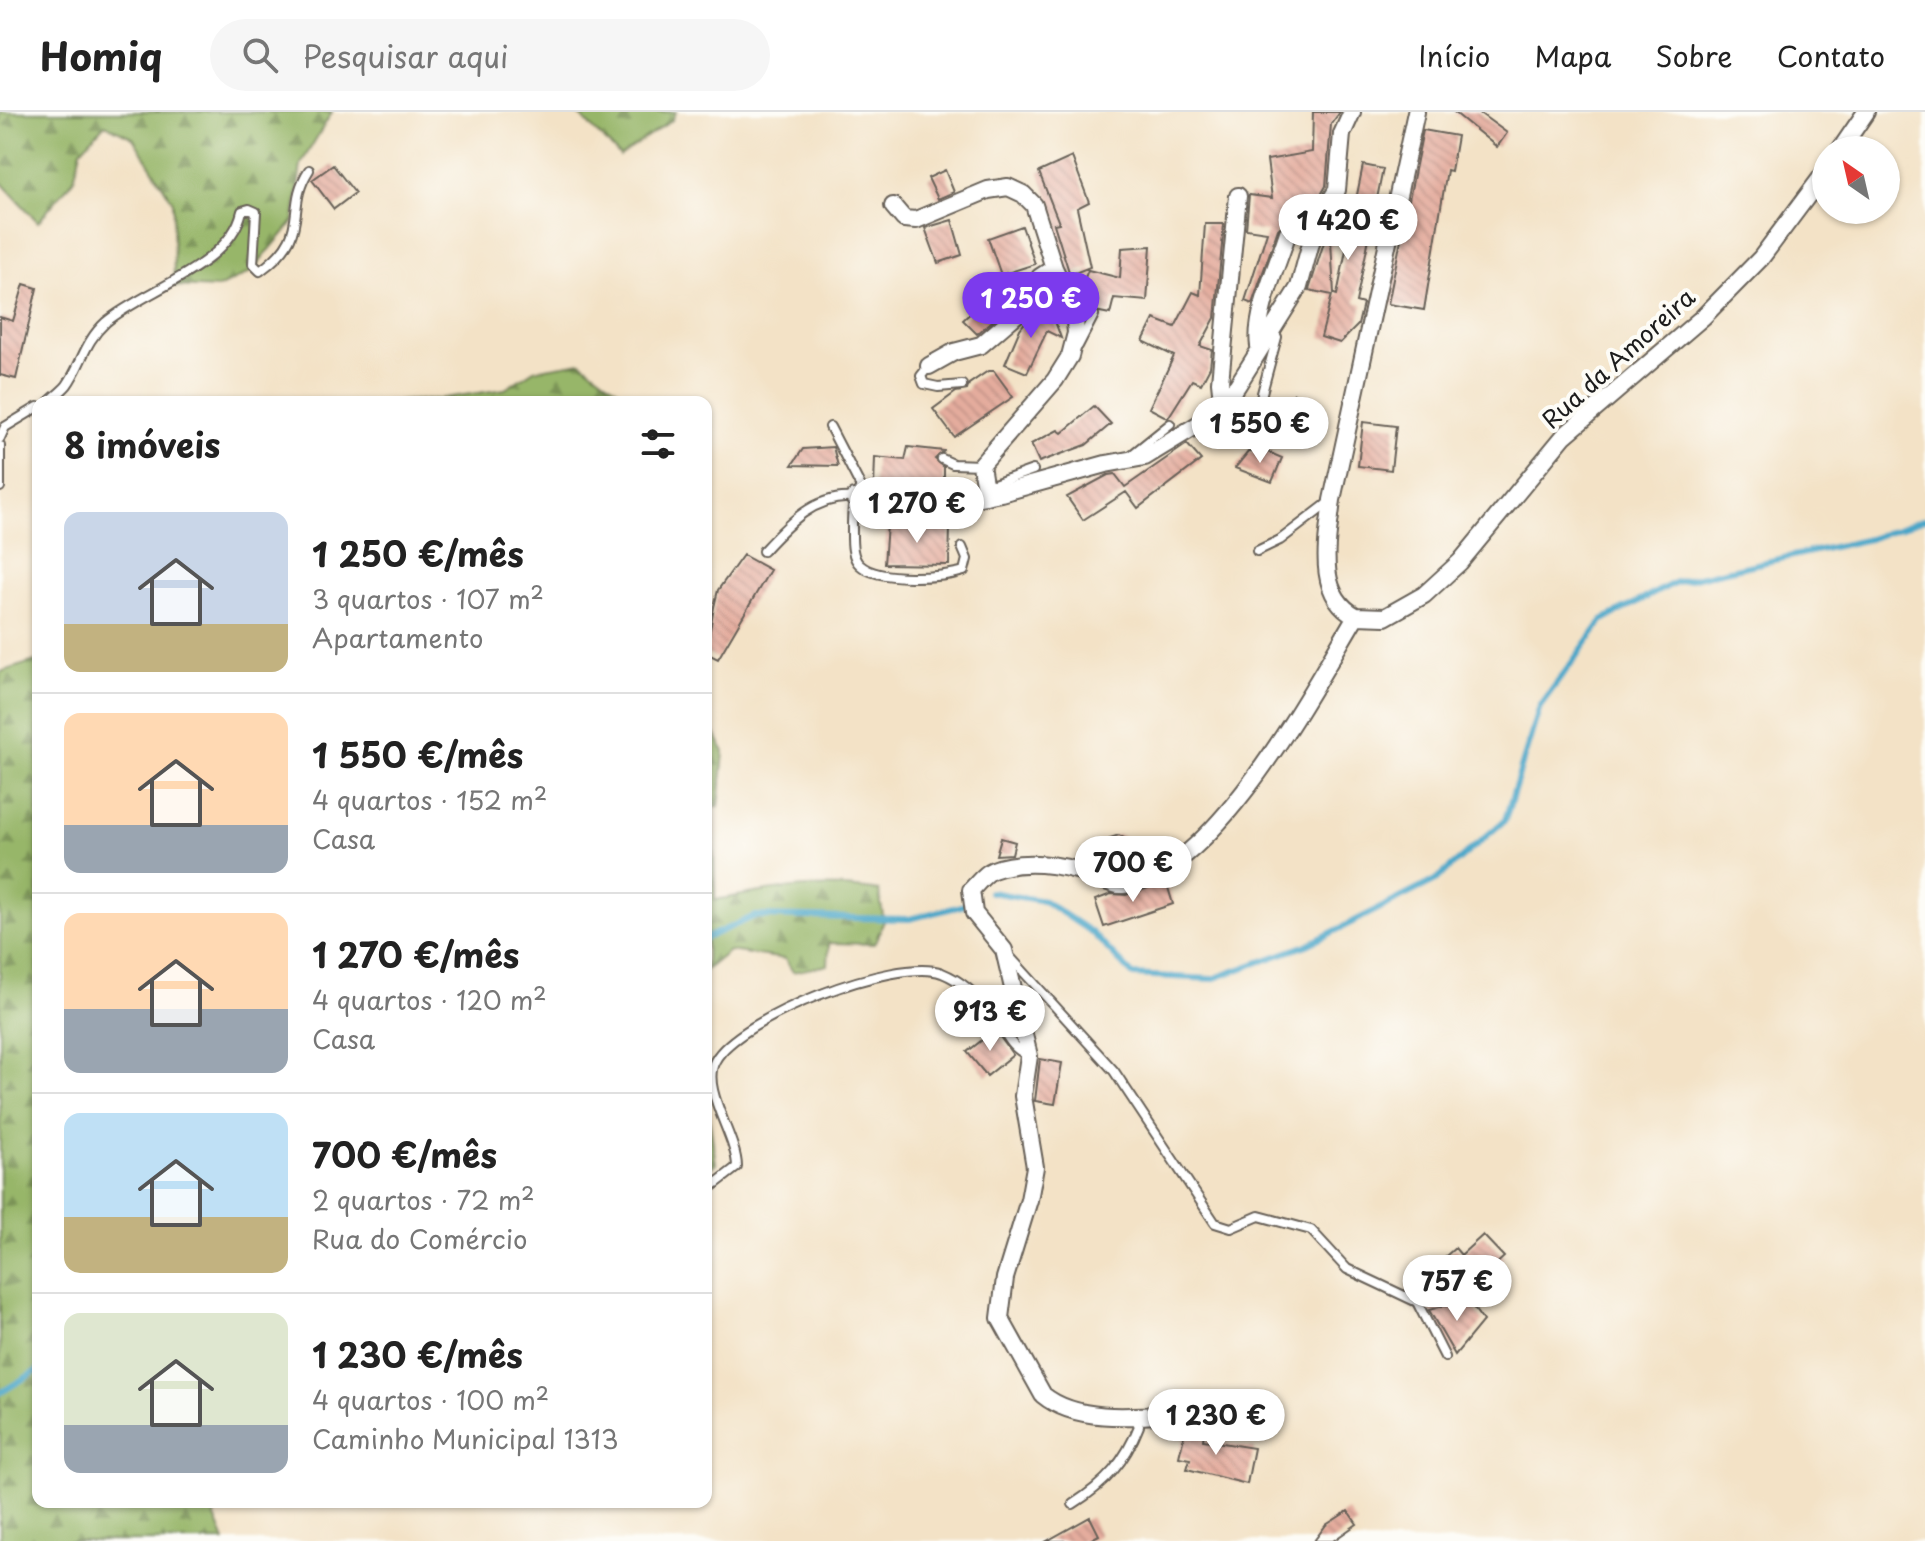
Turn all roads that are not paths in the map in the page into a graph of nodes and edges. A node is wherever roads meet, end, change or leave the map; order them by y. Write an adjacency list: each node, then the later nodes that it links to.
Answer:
1 (1352, 112): 12 (street)
2 (1416, 112): 32 (street)
3 (1866, 112): 4 (street)
4 (1850, 136)
5 (309, 170): 17 (lane)
6 (1812, 190): 36 (street, Rua da Amoreira)
7 (1238, 196): 18 (street)
8 (893, 206): 10 (street)
9 (1288, 232): 13 (street)
10 (1054, 268): 14 (street); 15 (street)
11 (1094, 315): 14 (lane)
12 (1271, 329): 13 (street); 23 (lane)
13 (1260, 347): 18 (street)
14 (1070, 356): 27 (street)
15 (929, 366): 16 (lane)
16 (962, 385)
17 (55, 396)
18 (1222, 400): 26 (street)
19 (32, 411): 22 (lane)
20 (1170, 424): 26 (lane)
21 (830, 427): 31 (lane)
22 (0, 438)
23 (1256, 440)
24 (0, 446): 29 (lane)
25 (942, 459): 27 (lane)
26 (1125, 461): 30 (street)
27 (981, 465): 30 (street)
28 (1033, 470): 30 (lane)
29 (0, 487)
30 (984, 490): 31 (street)
31 (854, 498): 33 (lane); 34 (lane)
32 (1332, 500): 35 (lane); 36 (street)
33 (962, 547)
34 (763, 551)
35 (1257, 551)
36 (1356, 616): 37 (street)
37 (1004, 950): 38 (street); 42 (lane)
38 (1029, 1056): 39 (lane); 44 (street)
39 (712, 1083)
40 (712, 1083): 41 (lane)
41 (712, 1186)
42 (1445, 1357)
43 (1175, 1413): 44 (street); 45 (lane)
44 (1134, 1415): 46 (lane)
45 (1208, 1427)
46 (1073, 1504)

